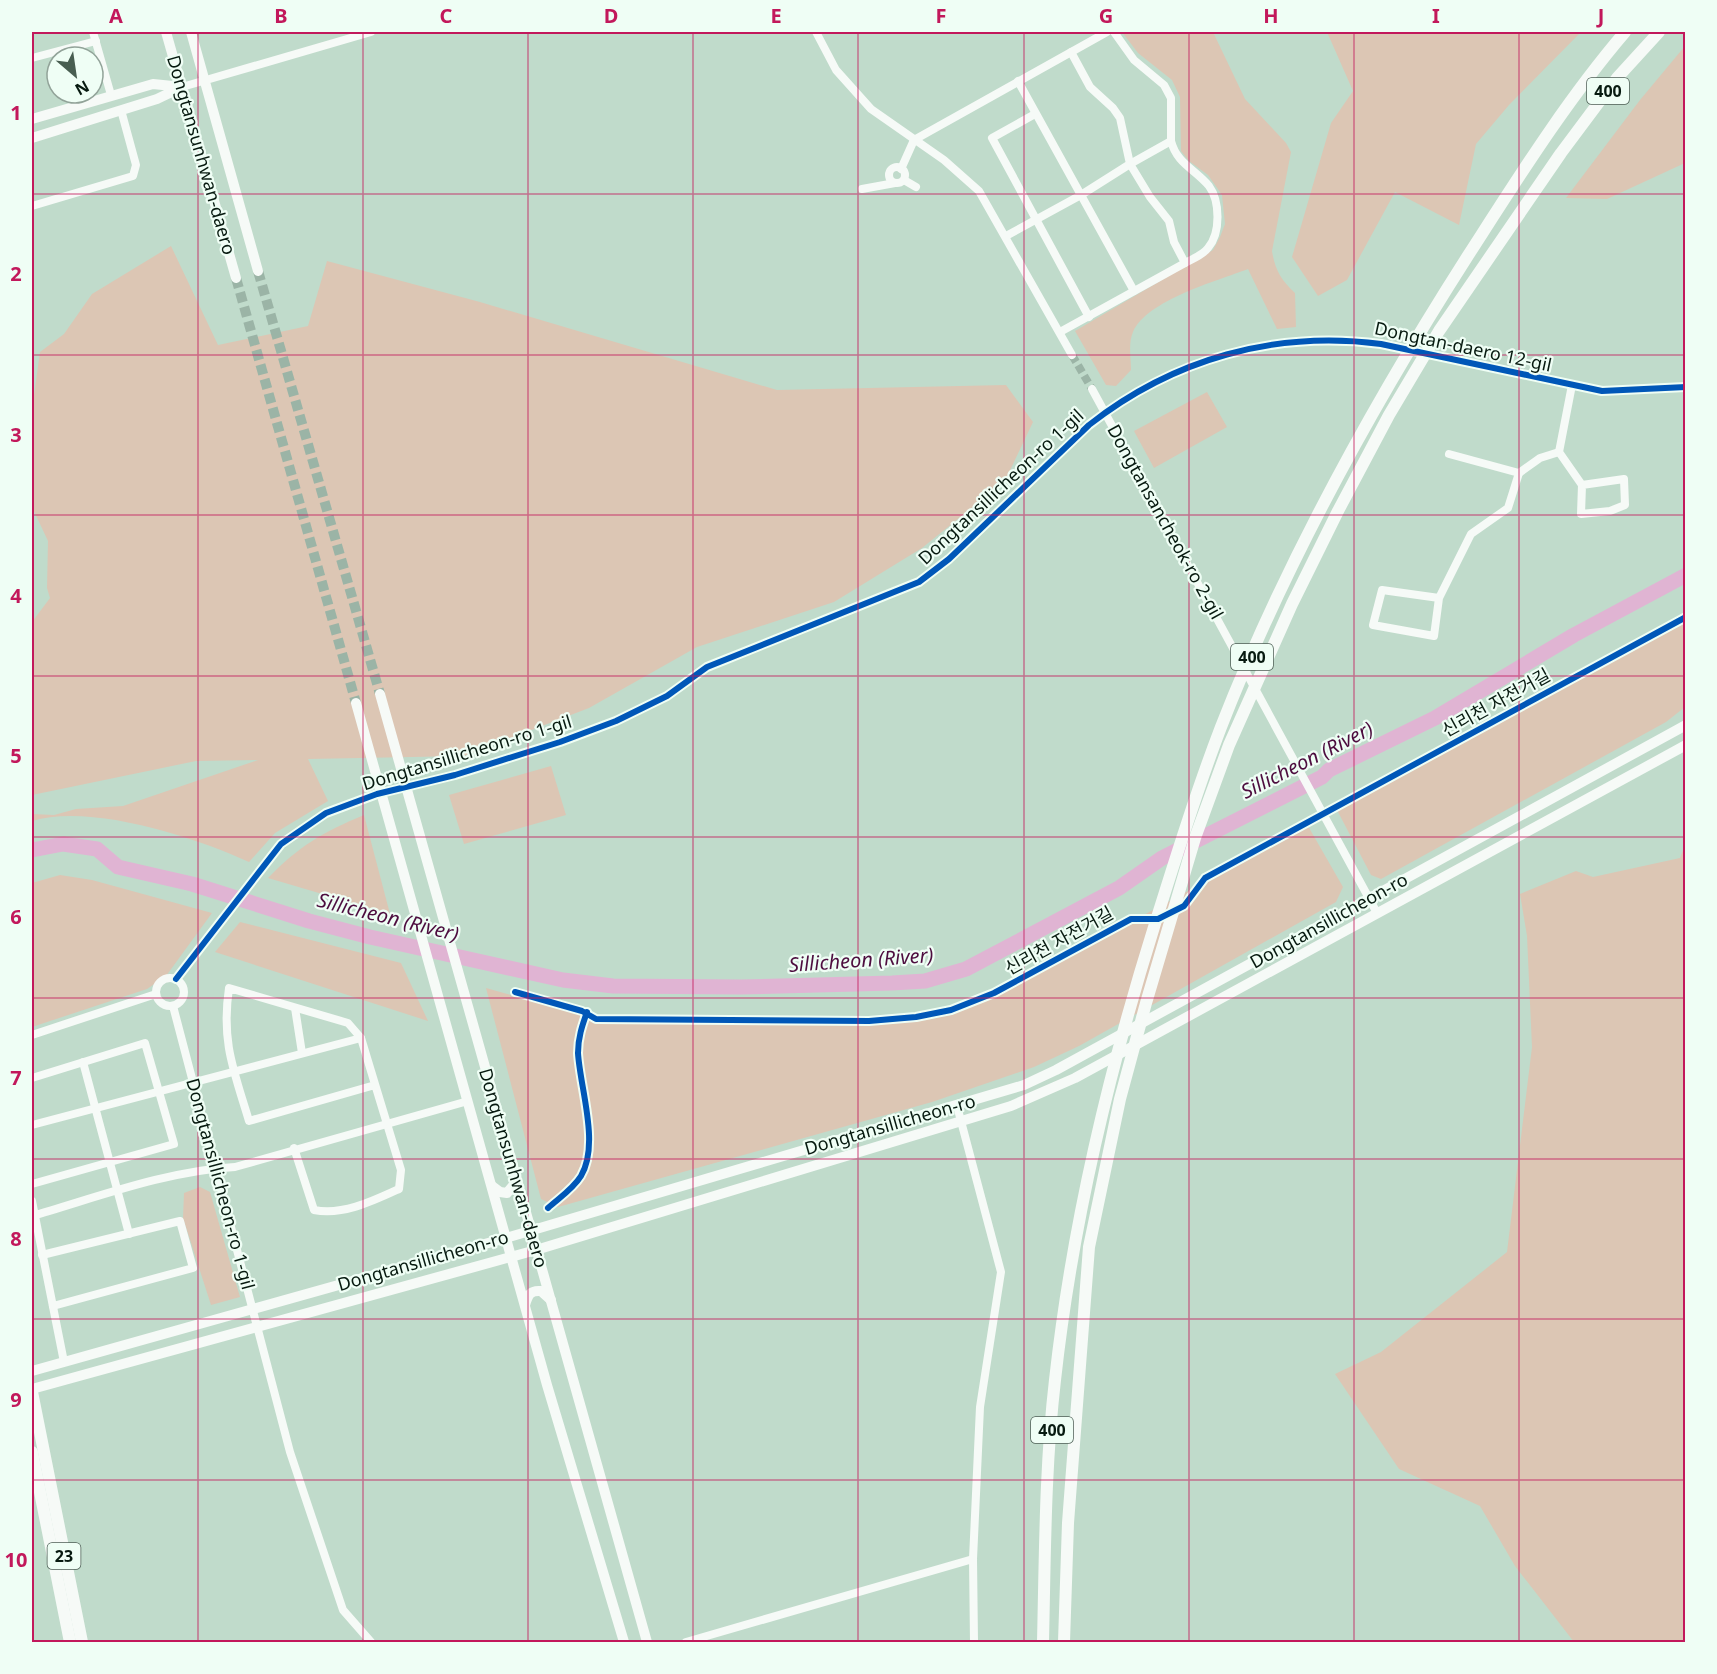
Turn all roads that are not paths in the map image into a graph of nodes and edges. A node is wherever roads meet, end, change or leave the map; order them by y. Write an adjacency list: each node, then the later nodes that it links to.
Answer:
1 (166, 32): 14 (main road, Dongtansunhwan-daero)
2 (190, 32): 12 (main road, Dongtansunhwan-daero)
3 (371, 32): 12 (street)
4 (816, 32): 20 (street)
5 (1107, 32): 10 (street)
6 (1114, 32): 21 (street)
7 (1625, 32): 117 (highway, 400)
8 (1659, 32): 118 (highway, 400)
9 (95, 36): 11 (street); 15 (street)
10 (1071, 52): 13 (street); 22 (street)
11 (32, 58)
12 (204, 81): 14 (street); 32 (main road, Dongtansunhwan-daero)
13 (1018, 81): 17 (street); 20 (street)
14 (182, 87): 15 (main road); 16 (main road); 33 (main road, Dongtansunhwan-daero)
15 (111, 95): 18 (main road)
16 (120, 110): 19 (main road); 28 (street)
17 (1035, 114): 27 (street); 29 (street)
18 (32, 119)
19 (32, 138)
20 (914, 140): 23 (street); 30 (street)
21 (1171, 141): 22 (street); 31 (street)
22 (1131, 164): 27 (street); 31 (street)
23 (901, 169): 24 (street); 24 (street)
24 (896, 179): 25 (street); 26 (street)
25 (916, 187)
26 (862, 189)
27 (1081, 195): 29 (street); 34 (street)
28 (32, 206)
29 (1036, 220): 30 (street); 35 (street)
30 (1006, 236): 36 (street)
31 (1185, 263): 34 (street)
32 (258, 271)
33 (236, 278)
34 (1134, 291): 35 (street)
35 (1089, 317): 36 (street)
36 (1060, 332): 37 (street)
37 (1072, 355)
38 (1572, 385): 39 (street, Dongtan-daero 12-gil); 41 (street, Dongtan-daero 12-gil); 42 (street)
39 (1686, 387)
40 (1092, 389): 41 (street, Dongtansancheok-ro 2-gil)
41 (1105, 413): 53 (street, Dongtansancheok-ro 2-gil); 57 (street, Dongtansillicheon-ro 1-gil)
42 (1559, 452): 44 (street); 45 (street)
43 (1449, 454): 44 (street)
44 (1519, 473): 46 (street)
45 (1582, 485): 45 (street)
46 (1439, 598): 46 (street)
47 (380, 694): 83 (main road, Dongtansunhwan-daero)
48 (356, 703): 71 (main road, Dongtansunhwan-daero)
49 (1686, 725): 51 (main road, Dongtansillicheon-ro)
50 (1686, 745): 52 (main road, Dongtansillicheon-ro)
51 (1410, 876): 52 (main road); 53 (main road, Dongtansillicheon-ro)
52 (1420, 889): 54 (main road, Dongtansillicheon-ro)
53 (1370, 898): 54 (street); 55 (main road, Dongtansillicheon-ro)
54 (1377, 913): 56 (main road, Dongtansillicheon-ro)
55 (1331, 920): 56 (main road); 69 (main road, Dongtansillicheon-ro)
56 (1340, 933): 73 (main road, Dongtansillicheon-ro)
57 (176, 979): 58 (street, Dongtansillicheon-ro 1-gil); 59 (street, Dongtansillicheon-ro 1-gil)
58 (156, 994): 59 (street); 61 (street)
59 (173, 1006): 67 (street, Dongtansillicheon-ro 1-gil)
60 (295, 1008): 62 (street); 63 (street); 65 (street)
61 (32, 1035)
62 (361, 1038): 63 (street); 68 (street)
63 (302, 1053): 65 (street)
64 (83, 1062): 66 (street); 70 (street); 74 (street)
65 (235, 1071): 67 (street); 68 (street)
66 (32, 1078)
67 (192, 1083): 70 (street); 82 (street, Dongtansillicheon-ro 1-gil)
68 (375, 1085): 77 (street)
69 (1009, 1090): 72 (main road, Dongtansillicheon-ro); 73 (main road)
70 (159, 1091): 74 (street); 81 (street)
71 (468, 1101): 77 (street); 85 (main road, Dongtansunhwan-daero)
72 (957, 1106): 75 (main road, Dongtansillicheon-ro); 76 (street)
73 (1011, 1106): 76 (main road, Dongtansillicheon-ro)
74 (95, 1108): 78 (street); 81 (street)
75 (909, 1119): 79 (main road); 88 (main road, Dongtansillicheon-ro)
76 (962, 1121): 79 (main road, Dongtansillicheon-ro); 109 (street)
77 (387, 1123): 80 (street); 80 (street)
78 (32, 1125)
79 (911, 1137): 91 (main road, Dongtansillicheon-ro)
80 (294, 1148): 82 (street)
81 (110, 1162): 84 (street); 86 (street)
82 (216, 1168): 86 (street); 102 (street, Dongtansillicheon-ro 1-gil)
83 (517, 1181): 85 (main road); 90 (main road, Dongtansunhwan-daero)
84 (32, 1184)
85 (492, 1186): 93 (main road, Dongtansunhwan-daero)
86 (118, 1190): 89 (street); 92 (street)
87 (32, 1201): 89 (street)
88 (592, 1213): 90 (main road, Dongtansillicheon-ro); 91 (main road)
89 (33, 1215): 96 (street)
90 (531, 1231): 93 (main road, Dongtansillicheon-ro); 94 (main road, Dongtansunhwan-daero)
91 (597, 1231): 94 (main road, Dongtansillicheon-ro)
92 (129, 1234): 96 (street); 100 (street)
93 (506, 1238): 95 (main road, Dongtansillicheon-ro); 97 (main road, Dongtansunhwan-daero)
94 (536, 1250): 97 (main road, Dongtansillicheon-ro); 99 (main road, Dongtansunhwan-daero)
95 (452, 1253): 98 (main road); 102 (main road, Dongtansillicheon-ro)
96 (42, 1255): 100 (street)
97 (512, 1256): 98 (main road, Dongtansillicheon-ro); 101 (main road, Dongtansunhwan-daero)
98 (456, 1271): 103 (main road, Dongtansillicheon-ro)
99 (551, 1300): 101 (main road); 114 (main road, Dongtansunhwan-daero)
100 (52, 1305): 104 (street)
101 (525, 1305): 113 (main road, Dongtansunhwan-daero)
102 (253, 1309): 103 (street, Dongtansillicheon-ro 1-gil); 104 (main road, Dongtansillicheon-ro)
103 (257, 1327): 106 (main road, Dongtansillicheon-ro); 112 (street, Dongtansillicheon-ro 1-gil)
104 (64, 1362): 105 (main road, Dongtansillicheon-ro)
105 (32, 1371)
106 (32, 1390): 108 (highway, 23)
107 (32, 1452): 108 (highway, 23)
108 (41, 1470): 110 (highway, 23); 111 (highway, 23)
109 (973, 1559): 115 (street); 116 (street)
110 (70, 1642)
111 (82, 1642)
112 (371, 1642)
113 (624, 1642)
114 (647, 1642)
115 (686, 1642)
116 (974, 1642)
117 (1043, 1642)
118 (1064, 1642)

